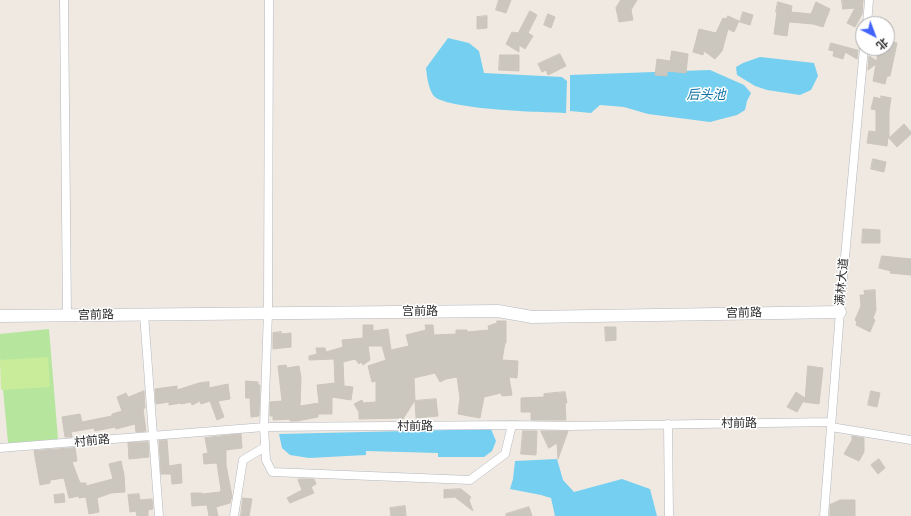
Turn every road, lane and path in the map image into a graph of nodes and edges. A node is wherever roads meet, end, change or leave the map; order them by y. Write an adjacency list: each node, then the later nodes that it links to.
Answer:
1 (64, 0): 9 (street)
2 (269, 0): 6 (street)
3 (869, 0): 4 (street)
4 (868, 16)
5 (863, 56): 7 (street, 满林大道)
6 (268, 312): 7 (street, 宫前路); 8 (street, 宫前路); 14 (street)
7 (840, 312): 12 (street, 满林大道)
8 (144, 314): 9 (street, 宫前路); 15 (street)
9 (67, 315): 10 (street, 宫前路)
10 (0, 316)
11 (668, 424): 12 (street, 村前路); 13 (street, 村前路); 21 (street)
12 (831, 424): 16 (street, 村前路); 22 (street, 满林大道)
13 (512, 425): 14 (street, 村前路); 17 (street)
14 (264, 427): 15 (street, 村前路); 17 (street)
15 (153, 436): 18 (street, 村前路); 19 (street)
16 (911, 440)
17 (265, 447): 20 (street)
18 (0, 448)
19 (159, 516)
20 (234, 516)
21 (669, 516)
22 (824, 516)

